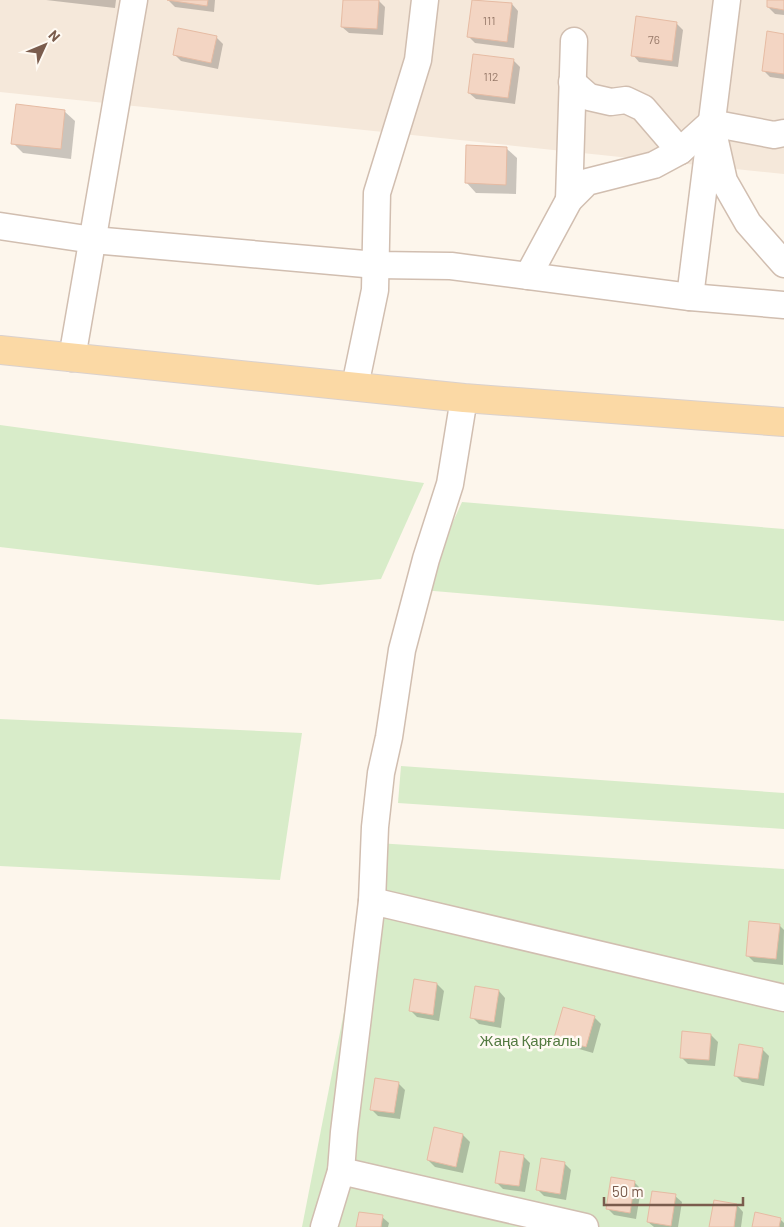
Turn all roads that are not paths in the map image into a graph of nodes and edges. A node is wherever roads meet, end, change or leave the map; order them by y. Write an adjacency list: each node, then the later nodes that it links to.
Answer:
1 (134, 0): 11 (street)
2 (425, 0): 13 (street)
3 (727, 0): 6 (street)
4 (574, 41): 5 (street)
5 (572, 82): 8 (street); 9 (street)
6 (711, 123): 7 (street); 8 (street); 12 (street); 15 (street)
7 (784, 133)
8 (680, 151): 9 (street)
9 (570, 200): 14 (street)
10 (0, 226): 11 (street)
11 (93, 240): 13 (street); 18 (street)
12 (784, 264)
13 (376, 265): 14 (street); 19 (street)
14 (528, 276): 15 (street)
15 (690, 297): 16 (street)
16 (784, 305)
17 (0, 350): 18 (main road)
18 (72, 358): 19 (main road)
19 (355, 386): 20 (main road)
20 (464, 398): 21 (main road); 22 (street)
21 (784, 422)
22 (372, 901): 23 (street); 24 (street)
23 (784, 998)
24 (342, 1171): 25 (street); 26 (street)
25 (324, 1227)
26 (586, 1227)

